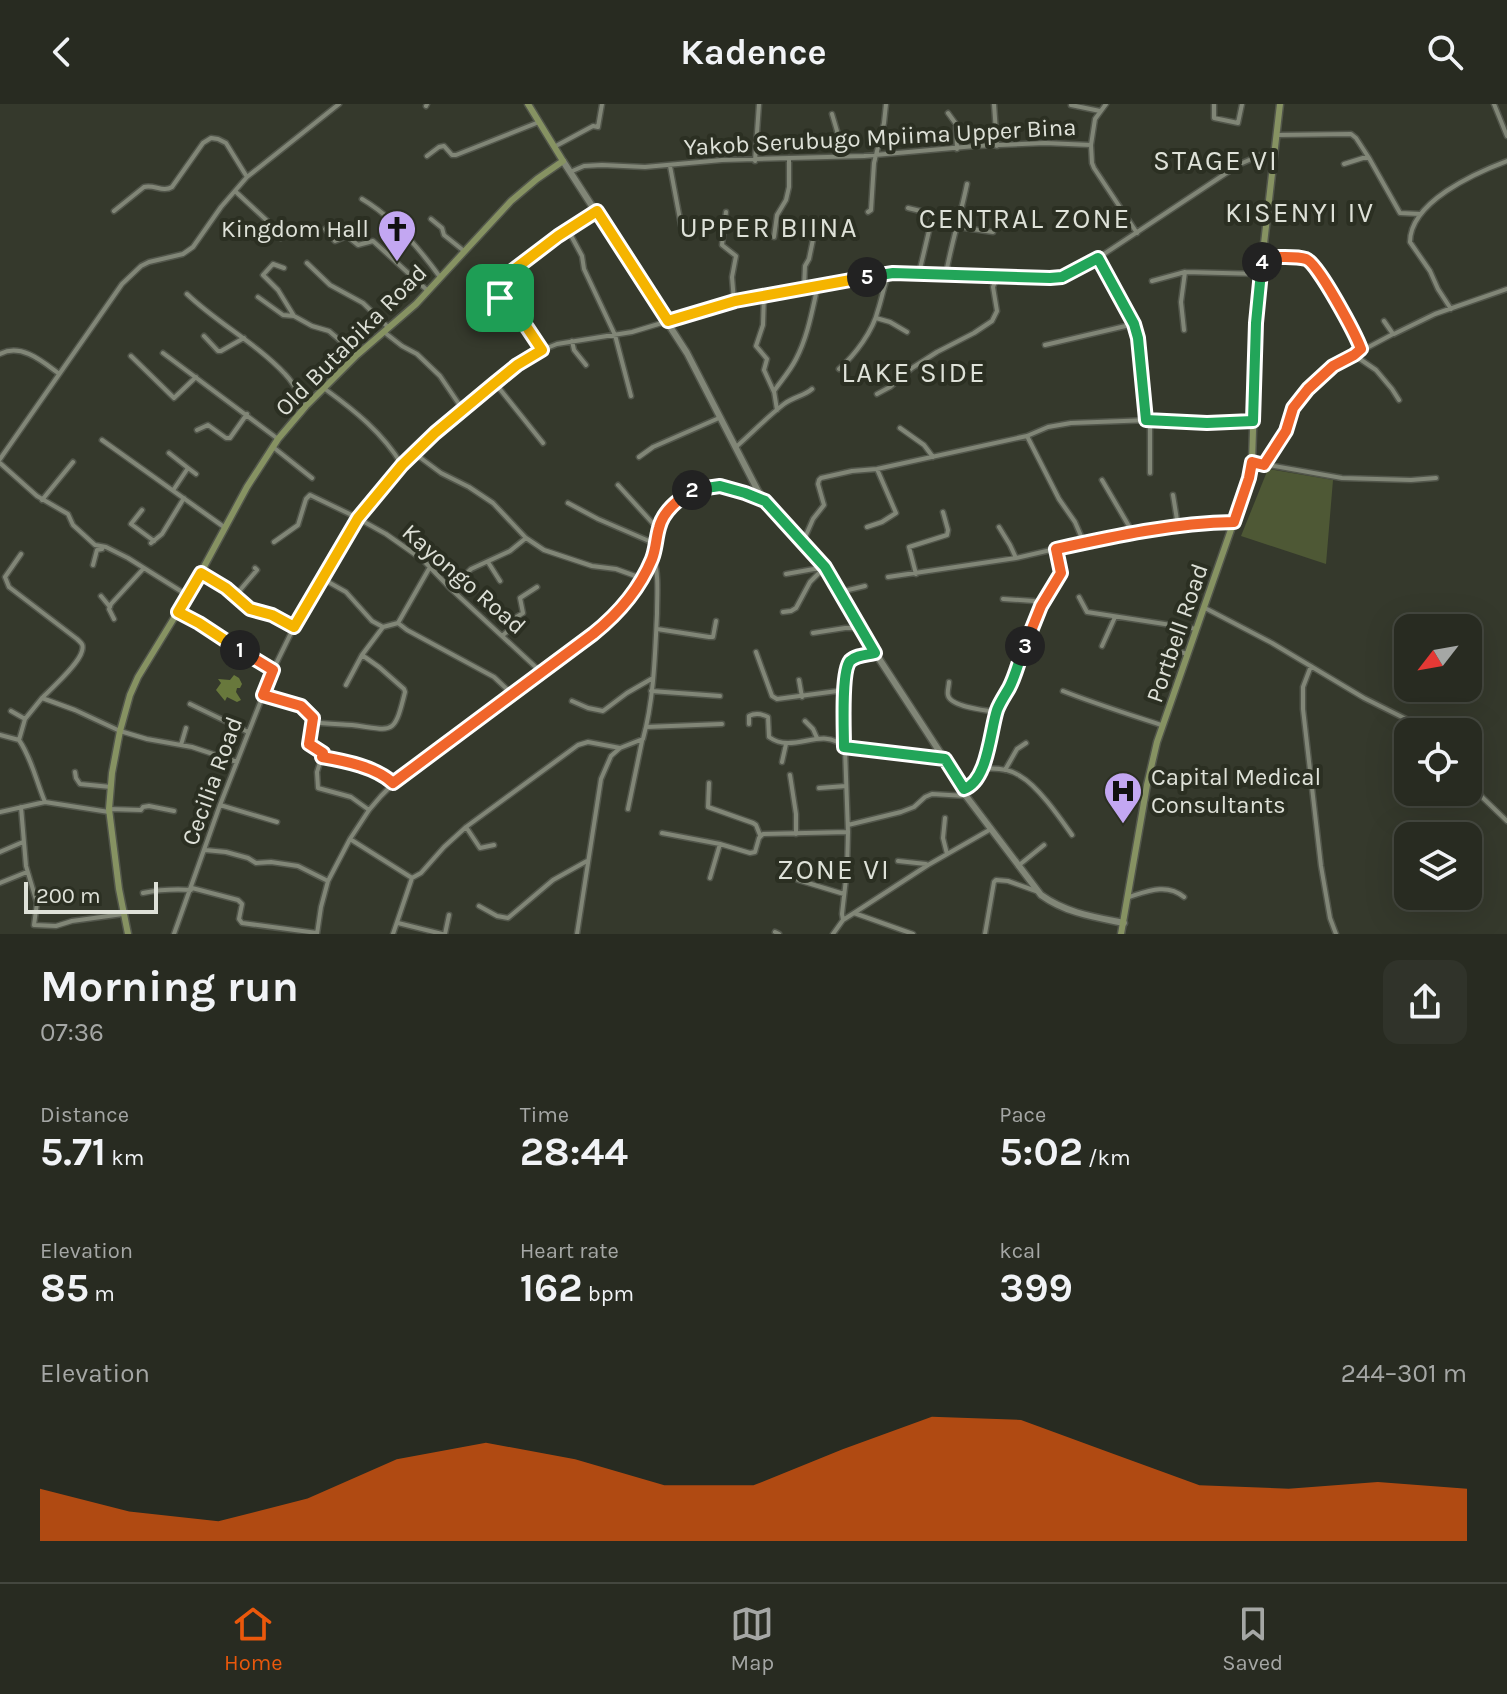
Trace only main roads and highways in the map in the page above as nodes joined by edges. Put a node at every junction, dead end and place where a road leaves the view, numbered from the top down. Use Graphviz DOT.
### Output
graph roads {
  1 [pos="528,104"];
  2 [pos="1280,104"];
  3 [pos="128,934"];
  4 [pos="1121,934"];
  1 -- 3 [label="main road, Old Butabika Road"];
  2 -- 4 [label="main road, Portbell Road"];
}
